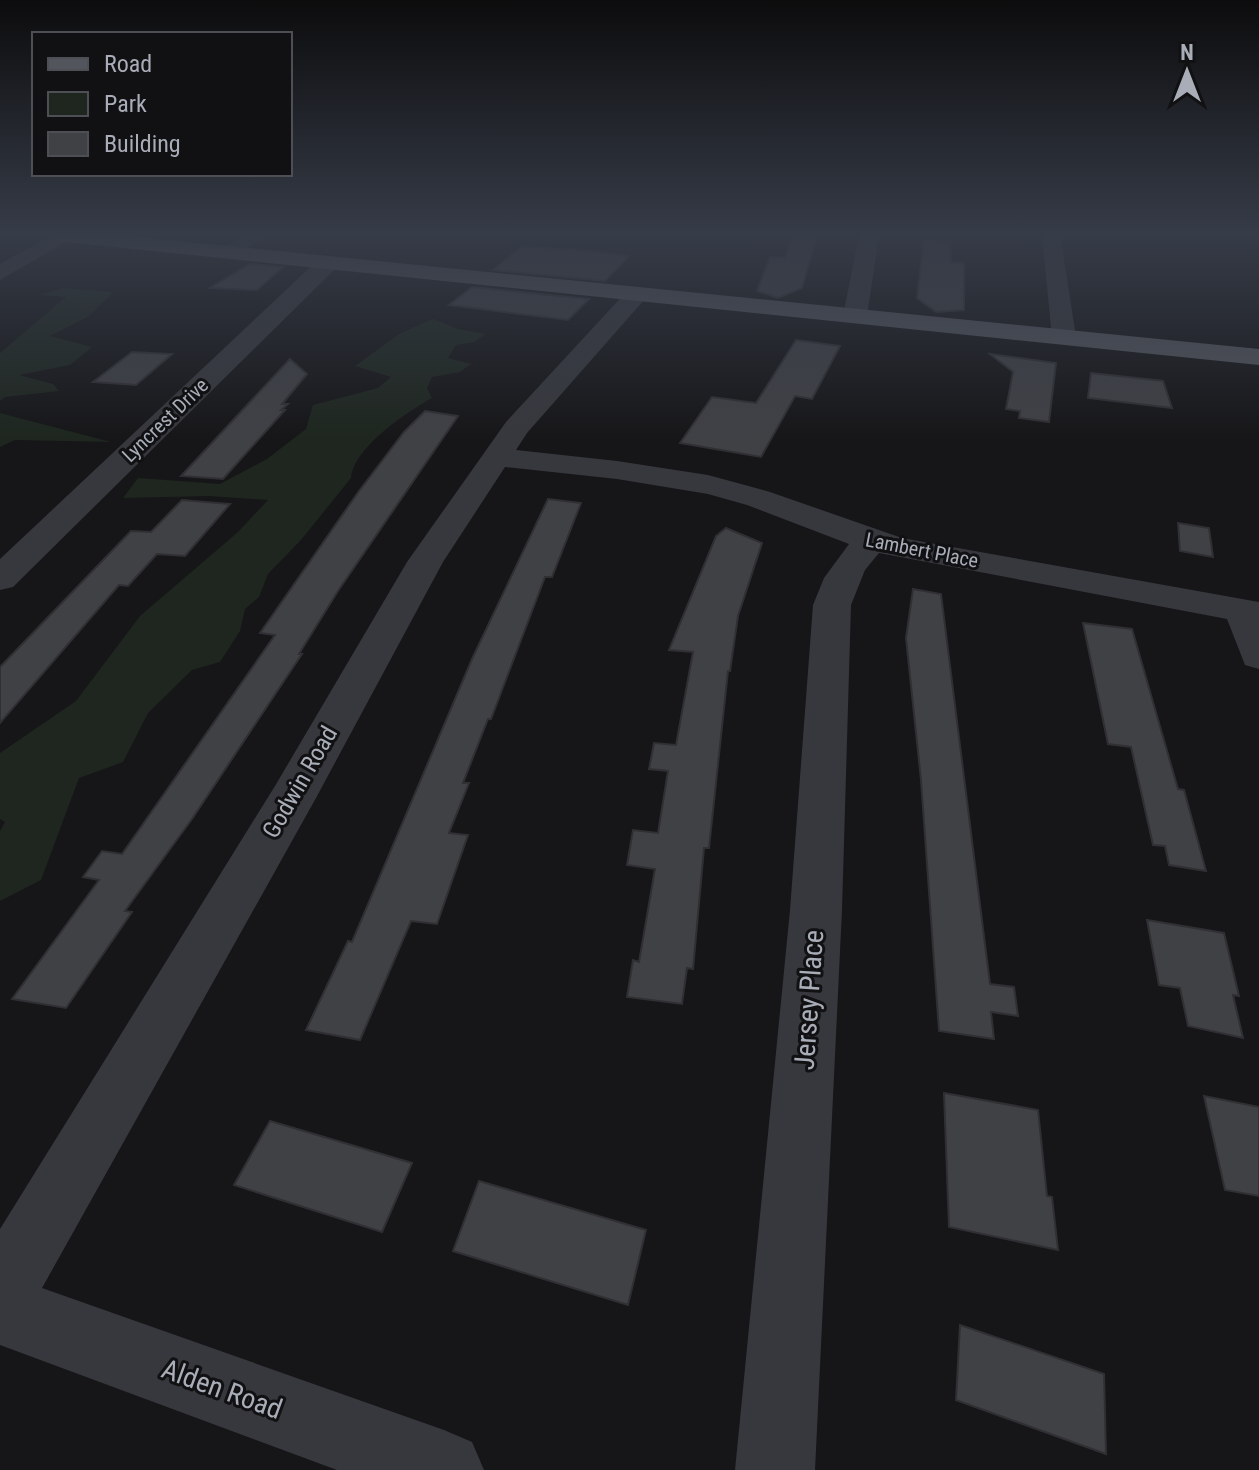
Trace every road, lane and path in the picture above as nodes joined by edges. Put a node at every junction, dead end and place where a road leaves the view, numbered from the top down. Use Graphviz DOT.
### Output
graph roads {
  1 [pos="286,304"];
  2 [pos="628,304"];
  3 [pos="726,304"];
  4 [pos="857,304"];
  5 [pos="1060,304"];
  6 [pos="855,316"];
  7 [pos="1064,337"];
  8 [pos="1259,357"];
  9 [pos="495,457"];
  10 [pos="871,541"];
  11 [pos="0,579"];
  12 [pos="1251,611"];
  13 [pos="1259,656"];
  14 [pos="0,1294"];
  15 [pos="0,1309"];
  16 [pos="444,1470"];
  17 [pos="775,1470"];
  1 -- 11 [label="street, Lyncrest Drive"];
  2 -- 9 [label="street, Godwin Road"];
  3 -- 6 [label="main road"];
  4 -- 6 [label="street"];
  5 -- 7 [label="street"];
  6 -- 7 [label="main road"];
  7 -- 8 [label="main road"];
  9 -- 10 [label="street, Lambert Place"];
  9 -- 14 [label="street, Godwin Road"];
  10 -- 12 [label="street, Lambert Place"];
  10 -- 17 [label="street, Jersey Place"];
  12 -- 13 [label="street"];
  15 -- 16 [label="street, Alden Road"];
}
